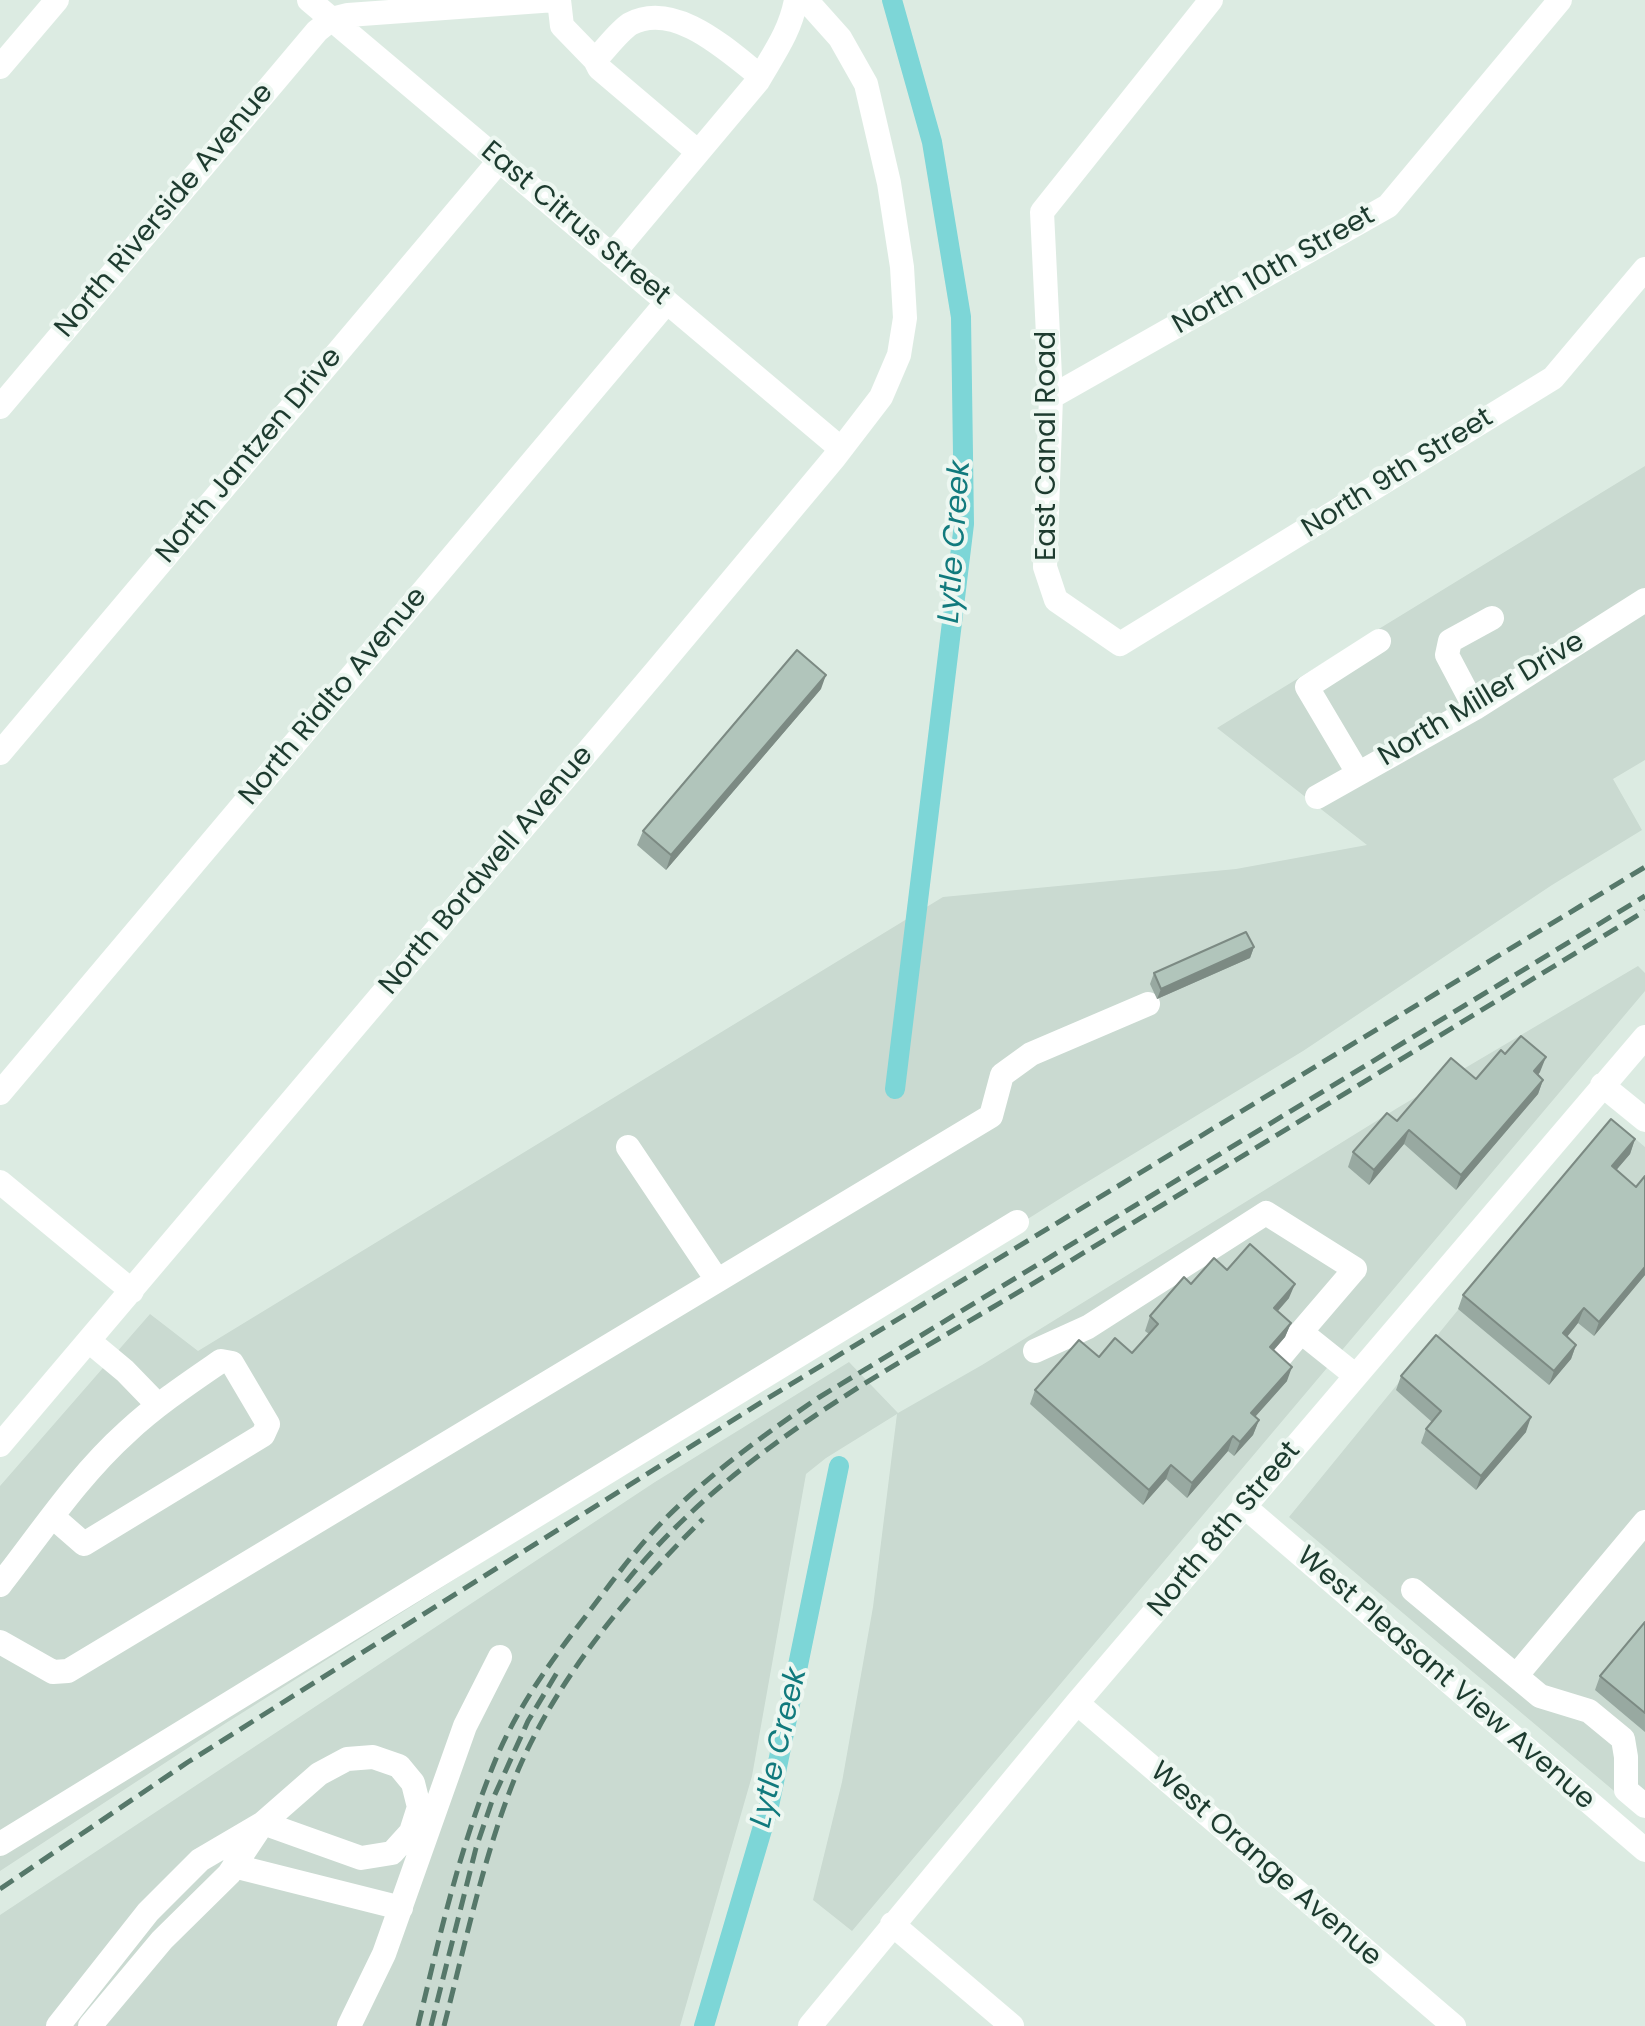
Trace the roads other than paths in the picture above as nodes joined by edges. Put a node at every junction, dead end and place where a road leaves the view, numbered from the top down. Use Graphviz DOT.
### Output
graph roads {
  1 [pos="57,0"];
  2 [pos="309,0"];
  3 [pos="557,0"];
  4 [pos="796,0"];
  5 [pos="806,0"];
  6 [pos="1211,0"];
  7 [pos="1560,0"];
  8 [pos="332,19"];
  9 [pos="595,60"];
  10 [pos="0,67"];
  11 [pos="760,76"];
  12 [pos="698,152"];
  13 [pos="500,160"];
  14 [pos="612,255"];
  15 [pos="1645,269"];
  16 [pos="667,302"];
  17 [pos="1051,397"];
  18 [pos="0,407"];
  19 [pos="838,450"];
  20 [pos="1645,600"];
  21 [pos="1492,618"];
  22 [pos="1379,641"];
  23 [pos="1120,644"];
  24 [pos="1475,708"];
  25 [pos="0,753"];
  26 [pos="1358,773"];
  27 [pos="1317,797"];
  28 [pos="1148,1004"];
  29 [pos="1645,1037"];
  30 [pos="1602,1085"];
  31 [pos="0,1093"];
  32 [pos="1645,1120"];
  33 [pos="628,1147"];
  34 [pos="0,1182"];
  35 [pos="1017,1222"];
  36 [pos="717,1280"];
  37 [pos="132,1291"];
  38 [pos="1301,1332"];
  39 [pos="89,1341"];
  40 [pos="1035,1351"];
  41 [pos="1275,1363"];
  42 [pos="1356,1376"];
  43 [pos="158,1405"];
  44 [pos="0,1445"];
  45 [pos="1245,1507"];
  46 [pos="53,1517"];
  47 [pos="1645,1522"];
  48 [pos="0,1585"];
  49 [pos="1413,1590"];
  50 [pos="0,1642"];
  51 [pos="500,1657"];
  52 [pos="1516,1676"];
  53 [pos="1077,1703"];
  54 [pos="1645,1806"];
  55 [pos="424,1822"];
  56 [pos="263,1823"];
  57 [pos="0,1844"];
  58 [pos="1645,1850"];
  59 [pos="234,1866"];
  60 [pos="401,1908"];
  61 [pos="892,1924"];
  62 [pos="58,2026"];
  63 [pos="90,2026"];
  64 [pos="349,2026"];
  65 [pos="810,2026"];
  66 [pos="1012,2026"];
  67 [pos="1454,2026"];
  1 -- 10 [label="street"];
  2 -- 8 [label="street, East Citrus Street"];
  3 -- 8 [label="street"];
  3 -- 9 [label="street"];
  4 -- 11 [label="street"];
  5 -- 19 [label="street, North Bordwell Avenue"];
  6 -- 17 [label="street, East Canal Road"];
  7 -- 17 [label="street, North 10th Street"];
  8 -- 13 [label="street, East Citrus Street"];
  8 -- 18 [label="street, North Riverside Avenue"];
  9 -- 11 [label="street"];
  9 -- 12 [label="street"];
  11 -- 12 [label="street"];
  12 -- 14 [label="street"];
  13 -- 14 [label="street, East Citrus Street"];
  13 -- 25 [label="street, North Jantzen Drive"];
  14 -- 16 [label="street, East Citrus Street"];
  15 -- 23 [label="street, North 9th Street"];
  16 -- 19 [label="street, East Citrus Street"];
  16 -- 31 [label="street, North Rialto Avenue"];
  17 -- 23 [label="street, East Canal Road"];
  19 -- 37 [label="street, North Bordwell Avenue"];
  20 -- 24 [label="street, North Miller Drive"];
  21 -- 24 [label="street"];
  22 -- 26 [label="street"];
  24 -- 26 [label="street, North Miller Drive"];
  26 -- 27 [label="street, North Miller Drive"];
  28 -- 36 [label="street"];
  29 -- 30 [label="street, North 8th Street"];
  30 -- 32 [label="street"];
  30 -- 42 [label="street, North 8th Street"];
  33 -- 36 [label="street"];
  34 -- 37 [label="street"];
  35 -- 57 [label="street"];
  36 -- 50 [label="street"];
  37 -- 39 [label="street, North Bordwell Avenue"];
  38 -- 40 [label="street"];
  38 -- 41 [label="street"];
  38 -- 42 [label="street"];
  39 -- 43 [label="street"];
  39 -- 44 [label="street, North Bordwell Avenue"];
  42 -- 45 [label="street, North 8th Street"];
  43 -- 46 [label="street"];
  43 -- 46 [label="street"];
  45 -- 53 [label="street, North 8th Street"];
  45 -- 58 [label="street, West Pleasant View Avenue"];
  46 -- 48 [label="street"];
  47 -- 52 [label="street"];
  49 -- 52 [label="street"];
  51 -- 55 [label="street"];
  52 -- 54 [label="street"];
  53 -- 61 [label="street, North 8th Street"];
  53 -- 67 [label="street, West Orange Avenue"];
  55 -- 56 [label="street"];
  55 -- 56 [label="street"];
  55 -- 60 [label="street"];
  56 -- 59 [label="street"];
  56 -- 62 [label="street"];
  59 -- 60 [label="street"];
  59 -- 63 [label="street"];
  60 -- 64 [label="street"];
  61 -- 65 [label="street, North 8th Street"];
  61 -- 66 [label="street"];
}
